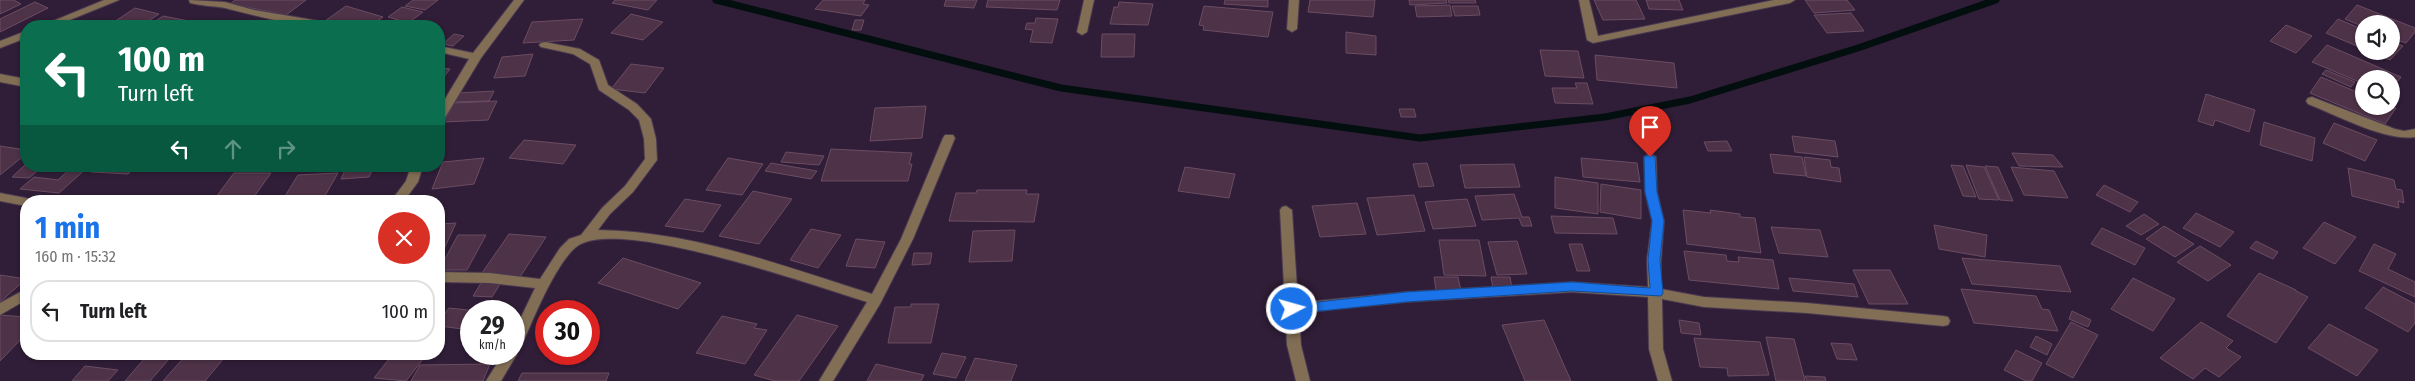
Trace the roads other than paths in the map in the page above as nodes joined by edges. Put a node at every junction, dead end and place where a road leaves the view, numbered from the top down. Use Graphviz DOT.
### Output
graph roads {
  1 [pos="114,0"];
  2 [pos="194,0"];
  3 [pos="519,0"];
  4 [pos="1089,0"];
  5 [pos="1294,0"];
  6 [pos="1584,0"];
  7 [pos="1790,0"];
  8 [pos="62,20"];
  9 [pos="295,20"];
  10 [pos="1292,29"];
  11 [pos="1082,32"];
  12 [pos="20,37"];
  13 [pos="0,45"];
  14 [pos="545,45"];
  15 [pos="445,50"];
  16 [pos="476,57"];
  17 [pos="0,78"];
  18 [pos="20,82"];
  19 [pos="2312,101"];
  20 [pos="445,108"];
  21 [pos="2415,133"];
  22 [pos="949,138"];
  23 [pos="1650,157"];
  24 [pos="416,172"];
  25 [pos="402,195"];
  26 [pos="0,197"];
  27 [pos="20,201"];
  28 [pos="1286,210"];
  29 [pos="587,235"];
  30 [pos="445,277"];
  31 [pos="544,284"];
  32 [pos="1656,293"];
  33 [pos="20,298"];
  34 [pos="875,300"];
  35 [pos="1292,309"];
  36 [pos="0,310"];
  37 [pos="1943,321"];
  38 [pos="525,324"];
  39 [pos="503,365"];
  40 [pos="493,381"];
  41 [pos="826,381"];
  42 [pos="1303,381"];
  43 [pos="1665,381"];
  1 -- 8 [label="street"];
  2 -- 9 [label="street"];
  3 -- 16 [label="street"];
  4 -- 11 [label="street"];
  5 -- 10 [label="street"];
  6 -- 7 [label="street"];
  12 -- 13 [label="street"];
  14 -- 29 [label="street"];
  15 -- 16 [label="street"];
  16 -- 20 [label="street"];
  17 -- 18 [label="street"];
  19 -- 21 [label="street"];
  22 -- 34 [label="street"];
  23 -- 32 [label="street"];
  24 -- 25 [label="street"];
  26 -- 27 [label="street"];
  28 -- 35 [label="street"];
  29 -- 31 [label="street"];
  29 -- 34 [label="street"];
  30 -- 31 [label="street"];
  31 -- 38 [label="street"];
  32 -- 35 [label="street"];
  32 -- 37 [label="street"];
  32 -- 43 [label="street"];
  33 -- 36 [label="street"];
  34 -- 41 [label="street"];
  35 -- 42 [label="street"];
  39 -- 40 [label="street"];
}
